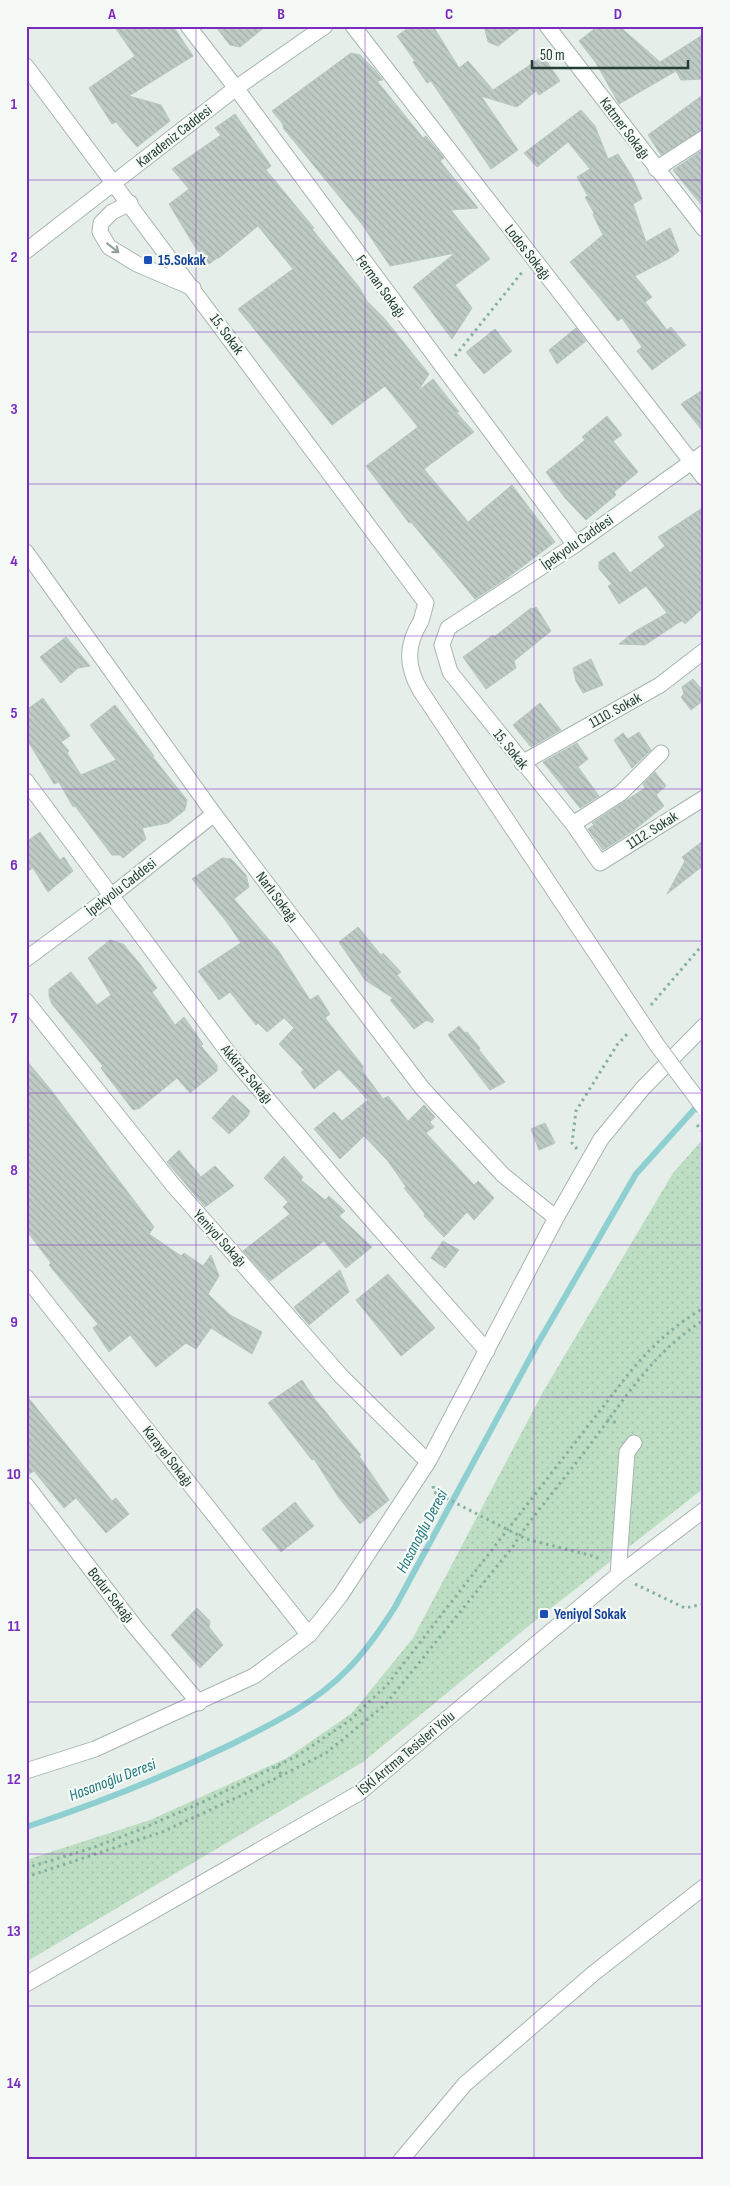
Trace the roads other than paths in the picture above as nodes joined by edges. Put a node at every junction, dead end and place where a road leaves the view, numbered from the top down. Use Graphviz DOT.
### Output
graph roads {
  1 [pos="188,26"];
  2 [pos="325,26"];
  3 [pos="353,26"];
  4 [pos="547,26"];
  5 [pos="26,66"];
  6 [pos="236,88"];
  7 [pos="704,138"];
  8 [pos="656,169"];
  9 [pos="115,182"];
  10 [pos="130,203"];
  11 [pos="704,229"];
  12 [pos="26,251"];
  13 [pos="194,288"];
  14 [pos="704,453"];
  15 [pos="691,462"];
  16 [pos="704,478"];
  17 [pos="575,545"];
  18 [pos="26,552"];
  19 [pos="448,628"];
  20 [pos="704,652"];
  21 [pos="661,753"];
  22 [pos="522,762"];
  23 [pos="26,781"];
  24 [pos="704,798"];
  25 [pos="214,814"];
  26 [pos="573,824"];
  27 [pos="600,863"];
  28 [pos="111,896"];
  29 [pos="26,959"];
  30 [pos="26,1001"];
  31 [pos="704,1026"];
  32 [pos="704,1108"];
  33 [pos="556,1218"];
  34 [pos="26,1277"];
  35 [pos="487,1351"];
  36 [pos="634,1443"];
  37 [pos="428,1462"];
  38 [pos="26,1484"];
  39 [pos="704,1510"];
  40 [pos="618,1575"];
  41 [pos="309,1635"];
  42 [pos="199,1703"];
  43 [pos="26,1772"];
  44 [pos="704,1887"];
  45 [pos="26,1984"];
  46 [pos="401,2160"];
  1 -- 6 [label="street, Ferman Sokağı"];
  2 -- 6 [label="street, Karadeniz Caddesi"];
  3 -- 15 [label="street, Lodos Sokağı"];
  4 -- 8 [label="street, Katmer Sokağı"];
  5 -- 9 [label="street, 15. Sokak"];
  6 -- 9 [label="street, Karadeniz Caddesi"];
  6 -- 17 [label="street, Ferman Sokağı"];
  7 -- 8 [label="street"];
  8 -- 11 [label="street, Katmer Sokağı"];
  9 -- 10 [label="street, 15. Sokak"];
  9 -- 12 [label="street, Karadeniz Caddesi"];
  10 -- 13 [label="street, 15. Sokak"];
  10 -- 13 [label="street, one-way"];
  13 -- 32 [label="street, 15. Sokak, bridge"];
  14 -- 15 [label="street, İpekyolu Caddesi"];
  15 -- 16 [label="street, Lodos Sokağı"];
  15 -- 17 [label="street, İpekyolu Caddesi"];
  17 -- 19 [label="street, İpekyolu Caddesi"];
  18 -- 25 [label="street, Narlı Sokağı"];
  19 -- 22 [label="street, 15. Sokak"];
  20 -- 22 [label="street, 1110. Sokak"];
  21 -- 26 [label="street"];
  22 -- 26 [label="street, 15. Sokak"];
  23 -- 28 [label="street, Akkiraz Sokağı"];
  24 -- 27 [label="street, 1112. Sokak"];
  25 -- 28 [label="street, İpekyolu Caddesi"];
  25 -- 33 [label="street, Narlı Sokağı"];
  26 -- 27 [label="street, 15. Sokak"];
  28 -- 29 [label="street, İpekyolu Caddesi"];
  28 -- 35 [label="street, Akkiraz Sokağı"];
  30 -- 37 [label="street, Yeniyol Sokağı"];
  31 -- 33 [label="street"];
  33 -- 35 [label="street"];
  34 -- 41 [label="street, Karayel Sokağı"];
  35 -- 37 [label="street"];
  36 -- 40 [label="street"];
  37 -- 41 [label="street"];
  38 -- 42 [label="street, Bodur Sokağı"];
  39 -- 40 [label="street, İSKİ Arıtma Tesisleri Yolu"];
  40 -- 45 [label="street, İSKİ Arıtma Tesisleri Yolu"];
  41 -- 42 [label="street"];
  42 -- 43 [label="street"];
  44 -- 46 [label="street"];
}
